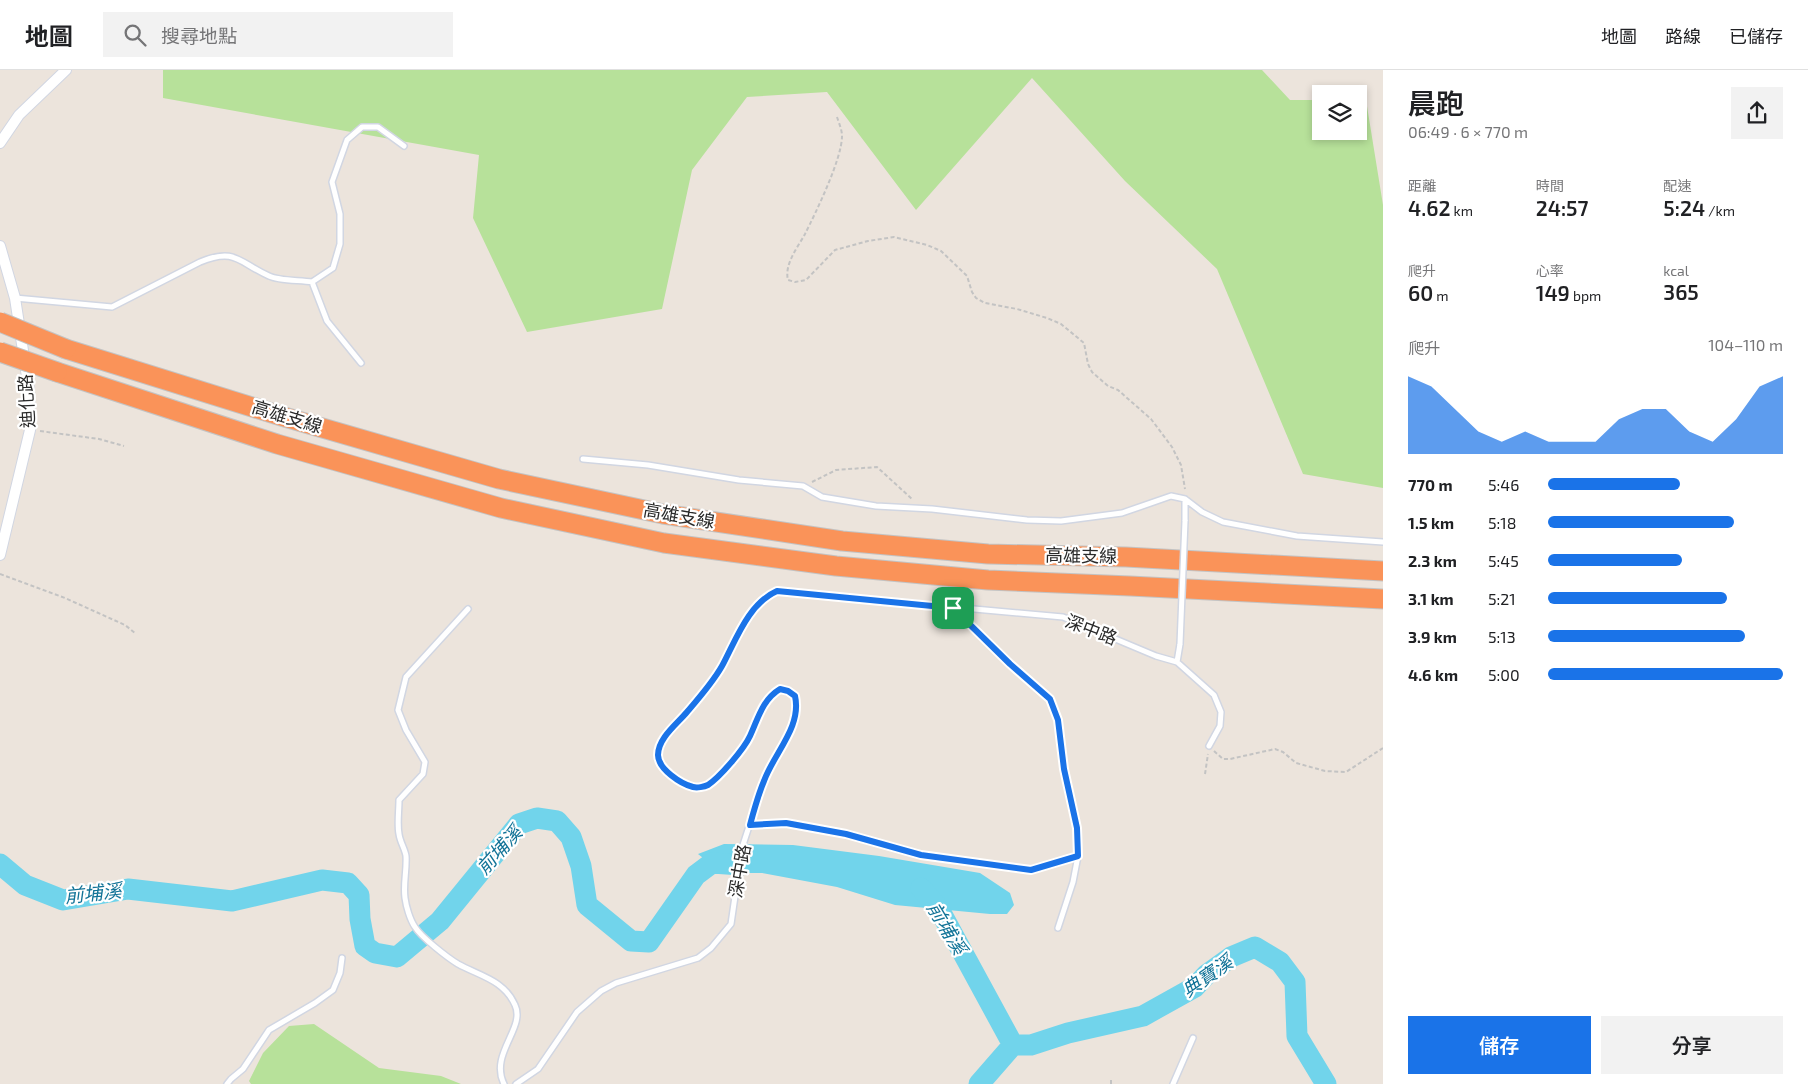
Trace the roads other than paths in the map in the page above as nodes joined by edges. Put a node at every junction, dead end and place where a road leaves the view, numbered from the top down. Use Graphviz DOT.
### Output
graph roads {
  1 [pos="66,70"];
  2 [pos="0,143"];
  3 [pos="404,146"];
  4 [pos="0,246"];
  5 [pos="312,282"];
  6 [pos="15,298"];
  7 [pos="0,322"];
  8 [pos="0,352"];
  9 [pos="361,362"];
  10 [pos="583,459"];
  11 [pos="1186,499"];
  12 [pos="1383,542"];
  13 [pos="0,555"];
  14 [pos="1383,571"];
  15 [pos="1383,599"];
  16 [pos="953,608"];
  17 [pos="468,609"];
  18 [pos="1177,662"];
  19 [pos="1209,746"];
  20 [pos="750,825"];
  21 [pos="1078,856"];
  22 [pos="1058,928"];
  23 [pos="342,958"];
  24 [pos="1193,1038"];
  25 [pos="227,1084"];
  26 [pos="504,1084"];
  27 [pos="516,1084"];
  28 [pos="1174,1084"];
  1 -- 2 [label="street"];
  3 -- 5 [label="lane"];
  4 -- 6 [label="street, 迪化路"];
  5 -- 6 [label="lane"];
  5 -- 9 [label="lane"];
  6 -- 13 [label="street, 迪化路"];
  7 -- 14 [label="highway, 高雄支線, bridge"];
  8 -- 15 [label="highway, 高雄支線, bridge"];
  10 -- 11 [label="lane"];
  11 -- 12 [label="lane"];
  11 -- 18 [label="lane, bridge"];
  16 -- 18 [label="lane, 深中路"];
  16 -- 20 [label="lane, 深中路"];
  16 -- 21 [label="lane"];
  17 -- 26 [label="lane"];
  18 -- 19 [label="lane, 深中路"];
  20 -- 21 [label="lane"];
  20 -- 27 [label="lane, 深中路"];
  21 -- 22 [label="lane"];
  23 -- 25 [label="lane"];
  24 -- 28 [label="lane"];
}
